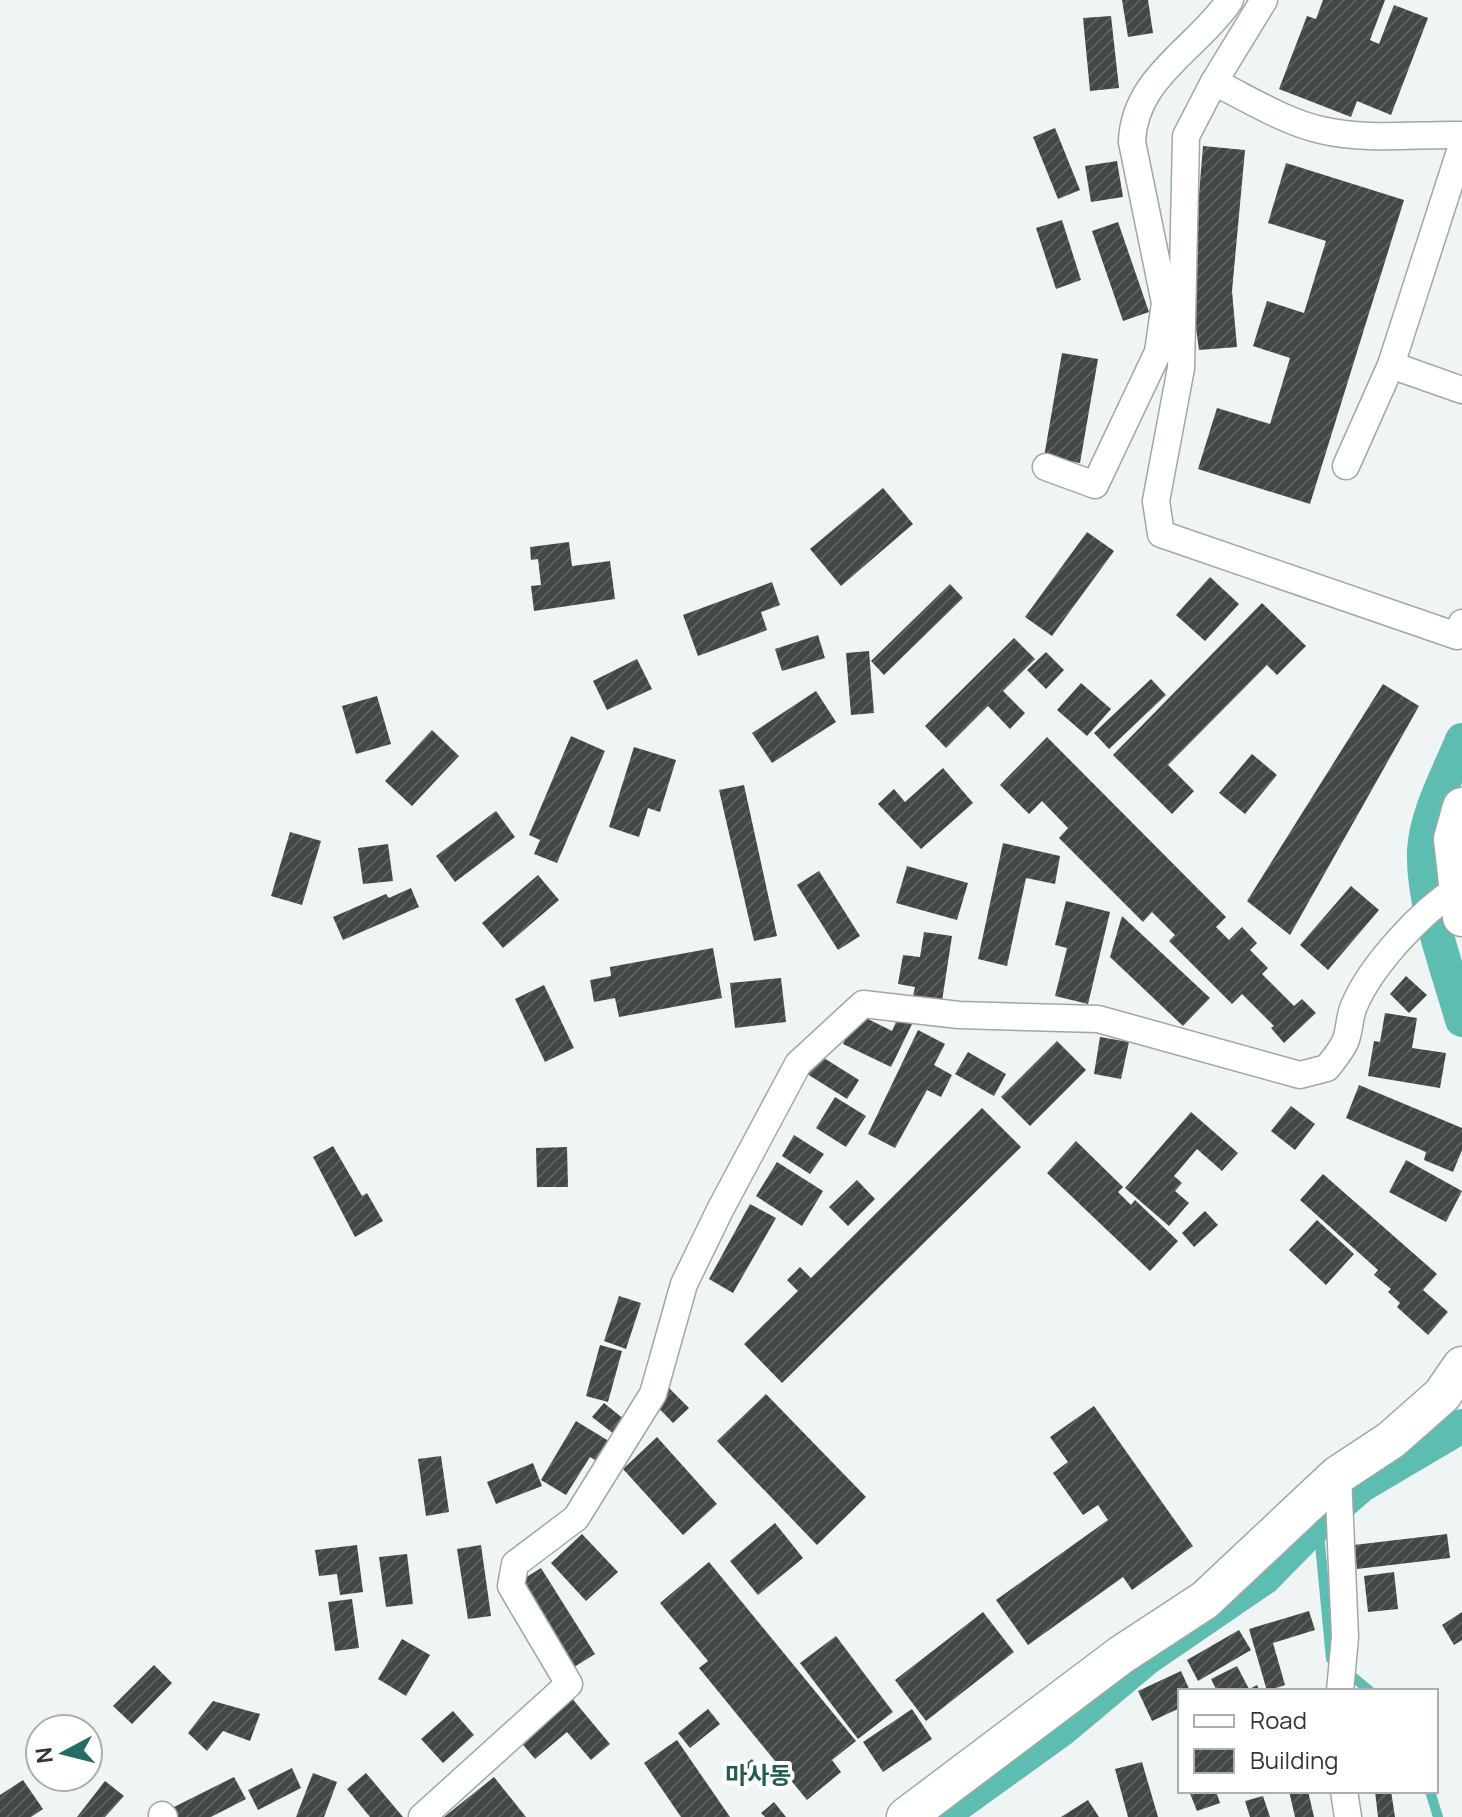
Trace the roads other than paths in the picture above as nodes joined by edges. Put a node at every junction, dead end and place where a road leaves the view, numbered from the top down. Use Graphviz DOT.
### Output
graph roads {
  1 [pos="1230,0"];
  2 [pos="1264,0"];
  3 [pos="1214,82"];
  4 [pos="1462,135"];
  5 [pos="1462,145"];
  6 [pos="1391,365"];
  7 [pos="1462,390"];
  8 [pos="1346,466"];
  9 [pos="1046,467"];
  10 [pos="1462,623"];
  11 [pos="1462,807"];
  12 [pos="1453,902"];
  13 [pos="1462,1366"];
  14 [pos="1340,1493"];
  15 [pos="1341,1684"];
  16 [pos="1344,1793"];
  17 [pos="422,1817"];
  18 [pos="906,1817"];
  19 [pos="1348,1817"];
  1 -- 9 [label="street"];
  2 -- 3 [label="street"];
  3 -- 4 [label="street"];
  3 -- 10 [label="street"];
  5 -- 6 [label="street"];
  6 -- 7 [label="street"];
  6 -- 8 [label="street"];
  11 -- 12 [label="street"];
  12 -- 17 [label="street"];
  13 -- 14 [label="street"];
  14 -- 15 [label="street"];
  14 -- 18 [label="street"];
  16 -- 19 [label="street"];
}
